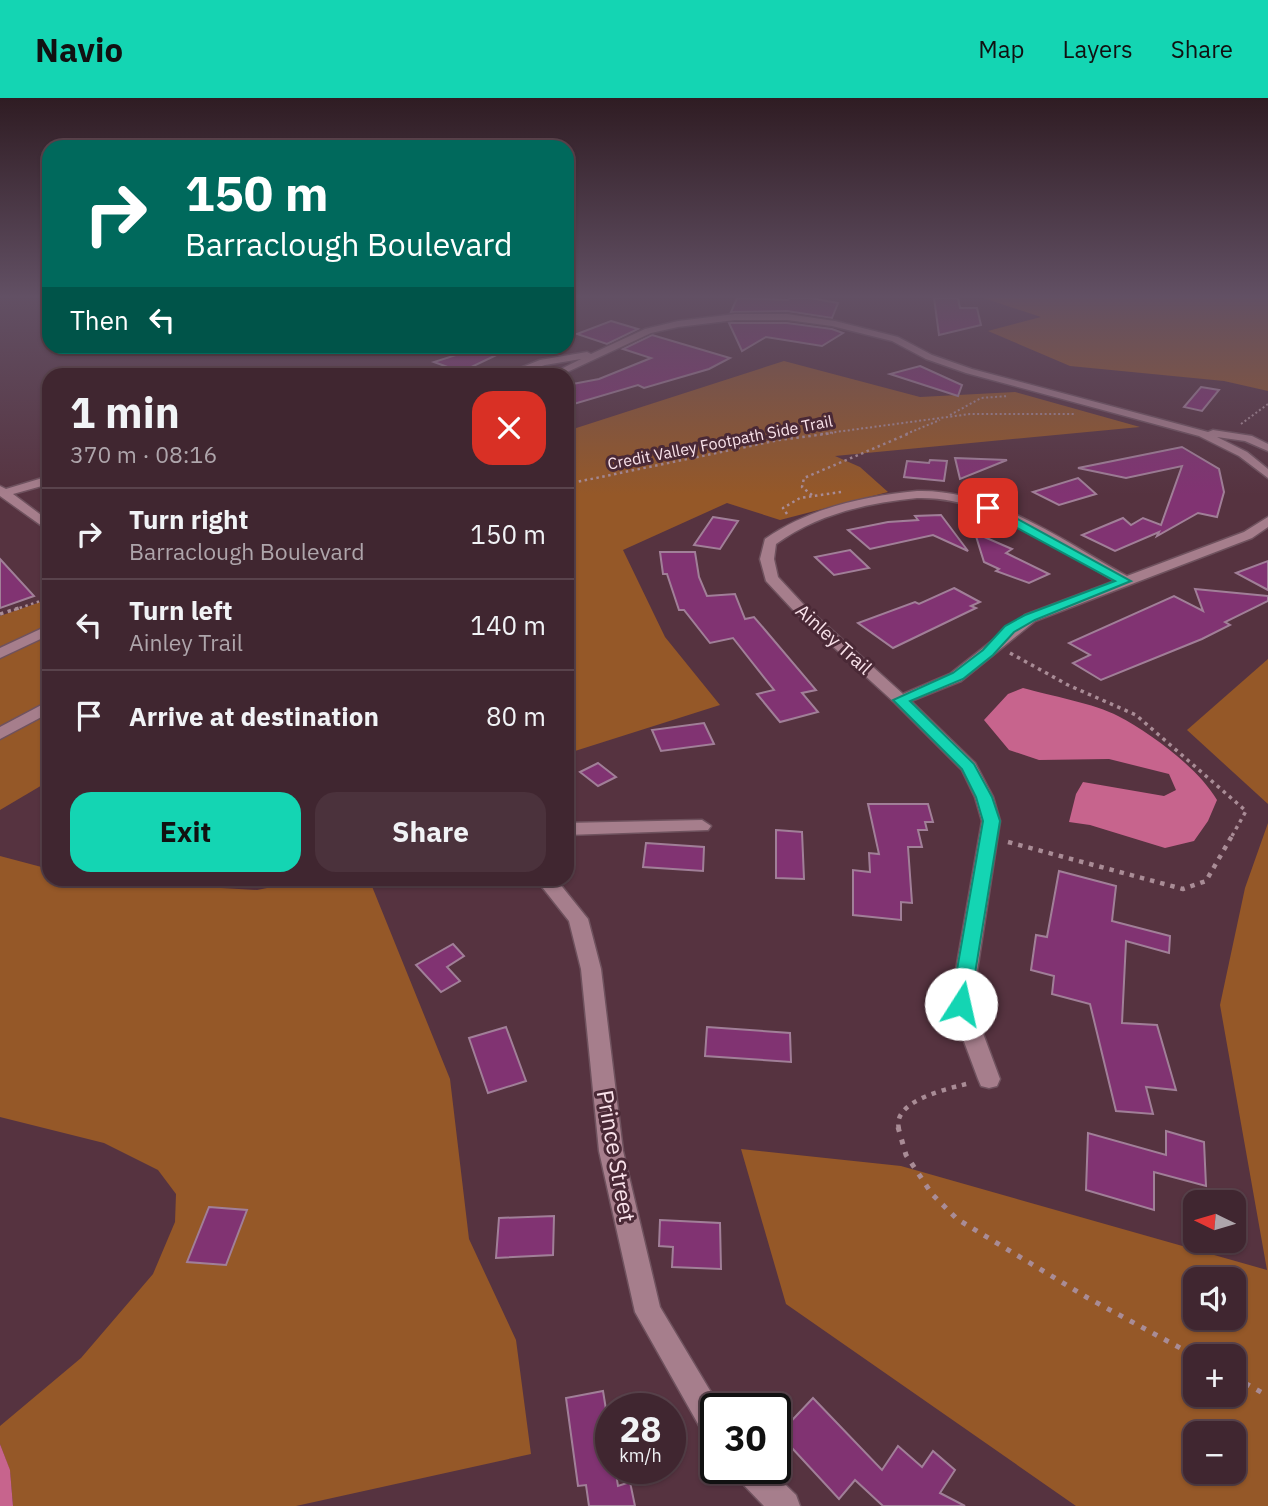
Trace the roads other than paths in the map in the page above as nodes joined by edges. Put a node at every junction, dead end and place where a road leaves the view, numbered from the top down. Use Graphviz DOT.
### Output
graph roads {
  1 [pos="951,364"];
  2 [pos="1203,434"];
  3 [pos="1268,448"];
  4 [pos="1268,475"];
  5 [pos="42,482"];
  6 [pos="2,492"];
  7 [pos="1268,521"];
  8 [pos="42,522"];
  9 [pos="1125,581"];
  10 [pos="42,633"];
  11 [pos="0,654"];
  12 [pos="901,700"];
  13 [pos="42,710"];
  14 [pos="0,734"];
  15 [pos="702,826"];
  16 [pos="574,829"];
  17 [pos="551,886"];
  18 [pos="989,1079"];
  19 [pos="700,1401"];
  20 [pos="763,1484"];
  21 [pos="785,1506"];
  1 -- 2 [label="street"];
  2 -- 3 [label="street"];
  2 -- 4 [label="street"];
  5 -- 6 [label="street"];
  6 -- 8 [label="street"];
  7 -- 9 [label="street"];
  9 -- 12 [label="street"];
  9 -- 12 [label="street, Ainley Trail"];
  10 -- 11 [label="street"];
  12 -- 18 [label="street, Ainley Trail"];
  13 -- 14 [label="street"];
  15 -- 16 [label="street"];
  17 -- 19 [label="street, Prince Street"];
  20 -- 21 [label="street"];
}
